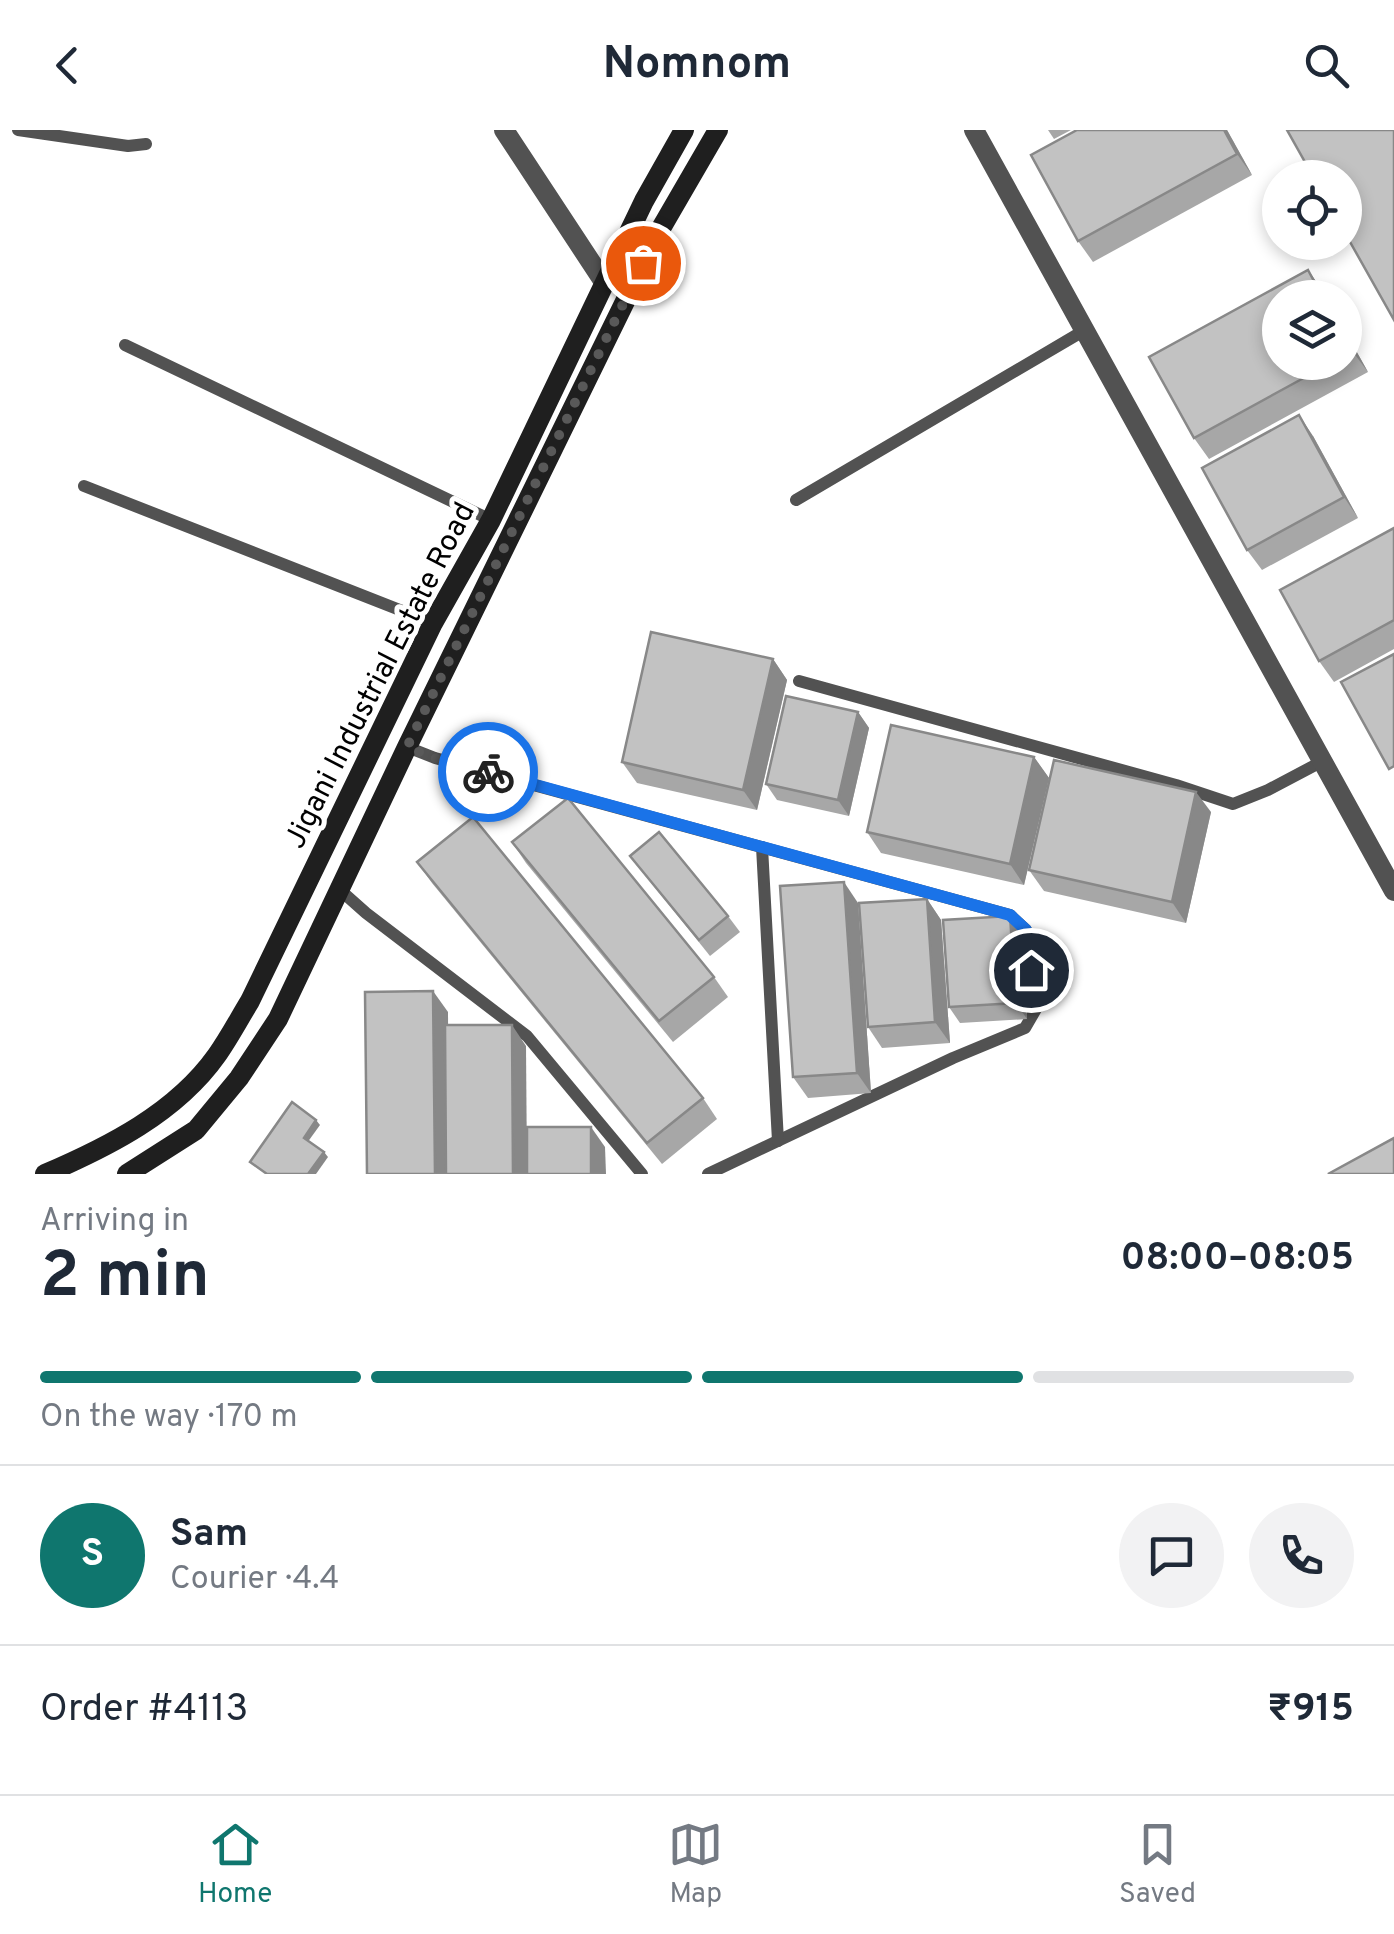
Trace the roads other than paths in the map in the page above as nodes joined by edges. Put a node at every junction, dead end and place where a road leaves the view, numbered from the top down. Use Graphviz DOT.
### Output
graph roads {
  1 [pos="18,130"];
  2 [pos="504,130"];
  3 [pos="684,130"];
  4 [pos="718,130"];
  5 [pos="974,130"];
  6 [pos="146,144"];
  7 [pos="604,282"];
  8 [pos="1086,330"];
  9 [pos="125,344"];
  10 [pos="84,486"];
  11 [pos="796,500"];
  12 [pos="491,520"];
  13 [pos="433,623"];
  14 [pos="799,681"];
  15 [pos="407,747"];
  16 [pos="1322,761"];
  17 [pos="762,848"];
  18 [pos="339,889"];
  19 [pos="1394,892"];
  20 [pos="250,1001"];
  21 [pos="278,1019"];
  22 [pos="778,1141"];
  23 [pos="45,1174"];
  24 [pos="127,1174"];
  25 [pos="642,1174"];
  26 [pos="708,1174"];
  1 -- 6 [label="lane"];
  2 -- 7 [label="street"];
  3 -- 7 [label="main road, Jigani Industrial Estate Road"];
  4 -- 15 [label="main road, Jigani Industrial Estate Road"];
  5 -- 8 [label="street"];
  7 -- 12 [label="main road, Jigani Industrial Estate Road"];
  8 -- 11 [label="lane"];
  8 -- 16 [label="street"];
  9 -- 12 [label="lane"];
  10 -- 13 [label="lane"];
  12 -- 13 [label="main road, Jigani Industrial Estate Road"];
  13 -- 20 [label="main road, Jigani Industrial Estate Road"];
  14 -- 16 [label="lane"];
  15 -- 17 [label="lane"];
  15 -- 18 [label="main road, Jigani Industrial Estate Road"];
  16 -- 19 [label="street"];
  17 -- 22 [label="lane"];
  17 -- 22 [label="lane"];
  18 -- 21 [label="main road, Jigani Industrial Estate Road"];
  18 -- 25 [label="lane"];
  20 -- 21 [label="main road"];
  20 -- 23 [label="main road, Jigani Industrial Estate Road"];
  21 -- 24 [label="main road, Jigani Industrial Estate Road"];
  22 -- 26 [label="lane"];
}
